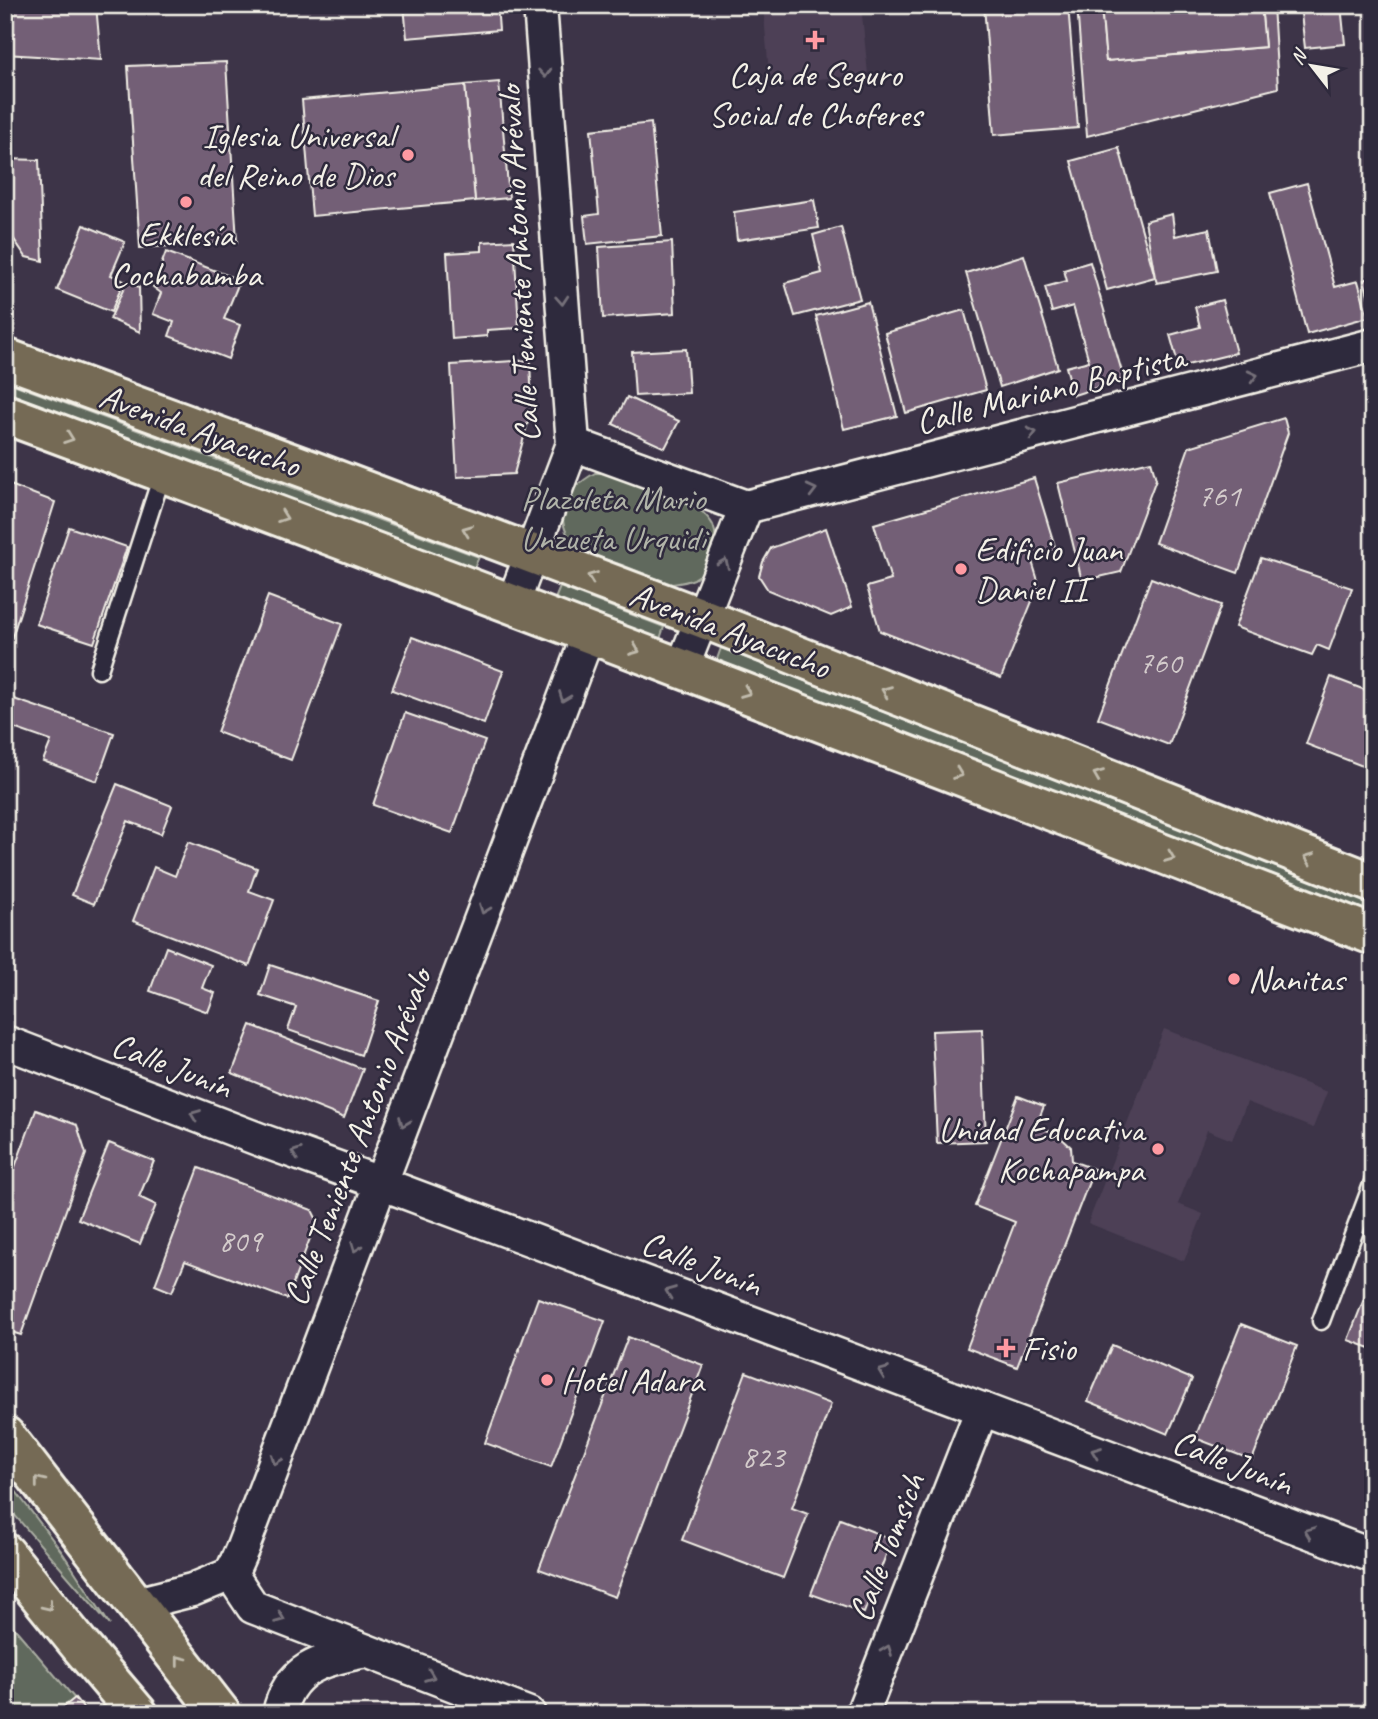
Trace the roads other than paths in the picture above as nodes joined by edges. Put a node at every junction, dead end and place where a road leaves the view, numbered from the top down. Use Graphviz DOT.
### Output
graph roads {
  1 [pos="540,5"];
  2 [pos="5,330"];
  3 [pos="1373,345"];
  4 [pos="16,362"];
  5 [pos="5,414"];
  6 [pos="573,444"];
  7 [pos="163,472"];
  8 [pos="746,507"];
  9 [pos="532,553"];
  10 [pos="513,603"];
  11 [pos="702,618"];
  12 [pos="589,633"];
  13 [pos="682,668"];
  14 [pos="99,670"];
  15 [pos="1146,794"];
  16 [pos="1127,840"];
  17 [pos="1373,883"];
  18 [pos="1373,935"];
  19 [pos="5,1042"];
  20 [pos="1373,1182"];
  21 [pos="380,1183"];
  22 [pos="1321,1321"];
  23 [pos="982,1409"];
  24 [pos="5,1436"];
  25 [pos="5,1553"];
  26 [pos="1373,1556"];
  27 [pos="231,1574"];
  28 [pos="136,1604"];
  29 [pos="366,1651"];
  30 [pos="138,1714"];
  31 [pos="221,1714"];
  32 [pos="279,1714"];
  33 [pos="529,1714"];
  34 [pos="862,1714"];
  1 -- 6 [label="street, Calle Teniente Antonio Arévalo, one-way"];
  2 -- 4 [label="main road"];
  8 -- 3 [label="street, Calle Mariano Baptista, one-way"];
  9 -- 4 [label="main road, Avenida Ayacucho, one-way"];
  5 -- 7 [label="main road, Avenida Ayacucho, one-way"];
  6 -- 8 [label="street"];
  6 -- 9 [label="street, Calle Teniente Antonio Arévalo"];
  7 -- 10 [label="main road, Avenida Ayacucho, one-way"];
  7 -- 14 [label="lane"];
  11 -- 8 [label="street, one-way"];
  9 -- 10 [label="street, Calle Teniente Antonio Arévalo"];
  11 -- 9 [label="main road, Avenida Ayacucho, one-way"];
  10 -- 12 [label="main road, Avenida Ayacucho"];
  11 -- 13 [label="street"];
  15 -- 11 [label="main road, Avenida Ayacucho, one-way"];
  12 -- 13 [label="main road, Avenida Ayacucho, one-way"];
  12 -- 21 [label="street, Calle Teniente Antonio Arévalo, one-way"];
  13 -- 16 [label="main road, Avenida Ayacucho, one-way"];
  15 -- 16 [label="main road"];
  17 -- 15 [label="main road, Avenida Ayacucho, one-way"];
  16 -- 18 [label="main road, Avenida Ayacucho, one-way"];
  21 -- 19 [label="street, Calle Junín, one-way"];
  20 -- 22 [label="lane"];
  23 -- 21 [label="street, Calle Junín, one-way"];
  21 -- 27 [label="street, Calle Teniente Antonio Arévalo, one-way"];
  26 -- 23 [label="street, Calle Junín, one-way"];
  34 -- 23 [label="street, Calle Tomsich, one-way"];
  28 -- 24 [label="main road, one-way"];
  25 -- 30 [label="main road, one-way"];
  27 -- 28 [label="street"];
  27 -- 29 [label="street, one-way"];
  31 -- 28 [label="main road, one-way"];
  29 -- 32 [label="street"];
  29 -- 33 [label="street, one-way"];
}
